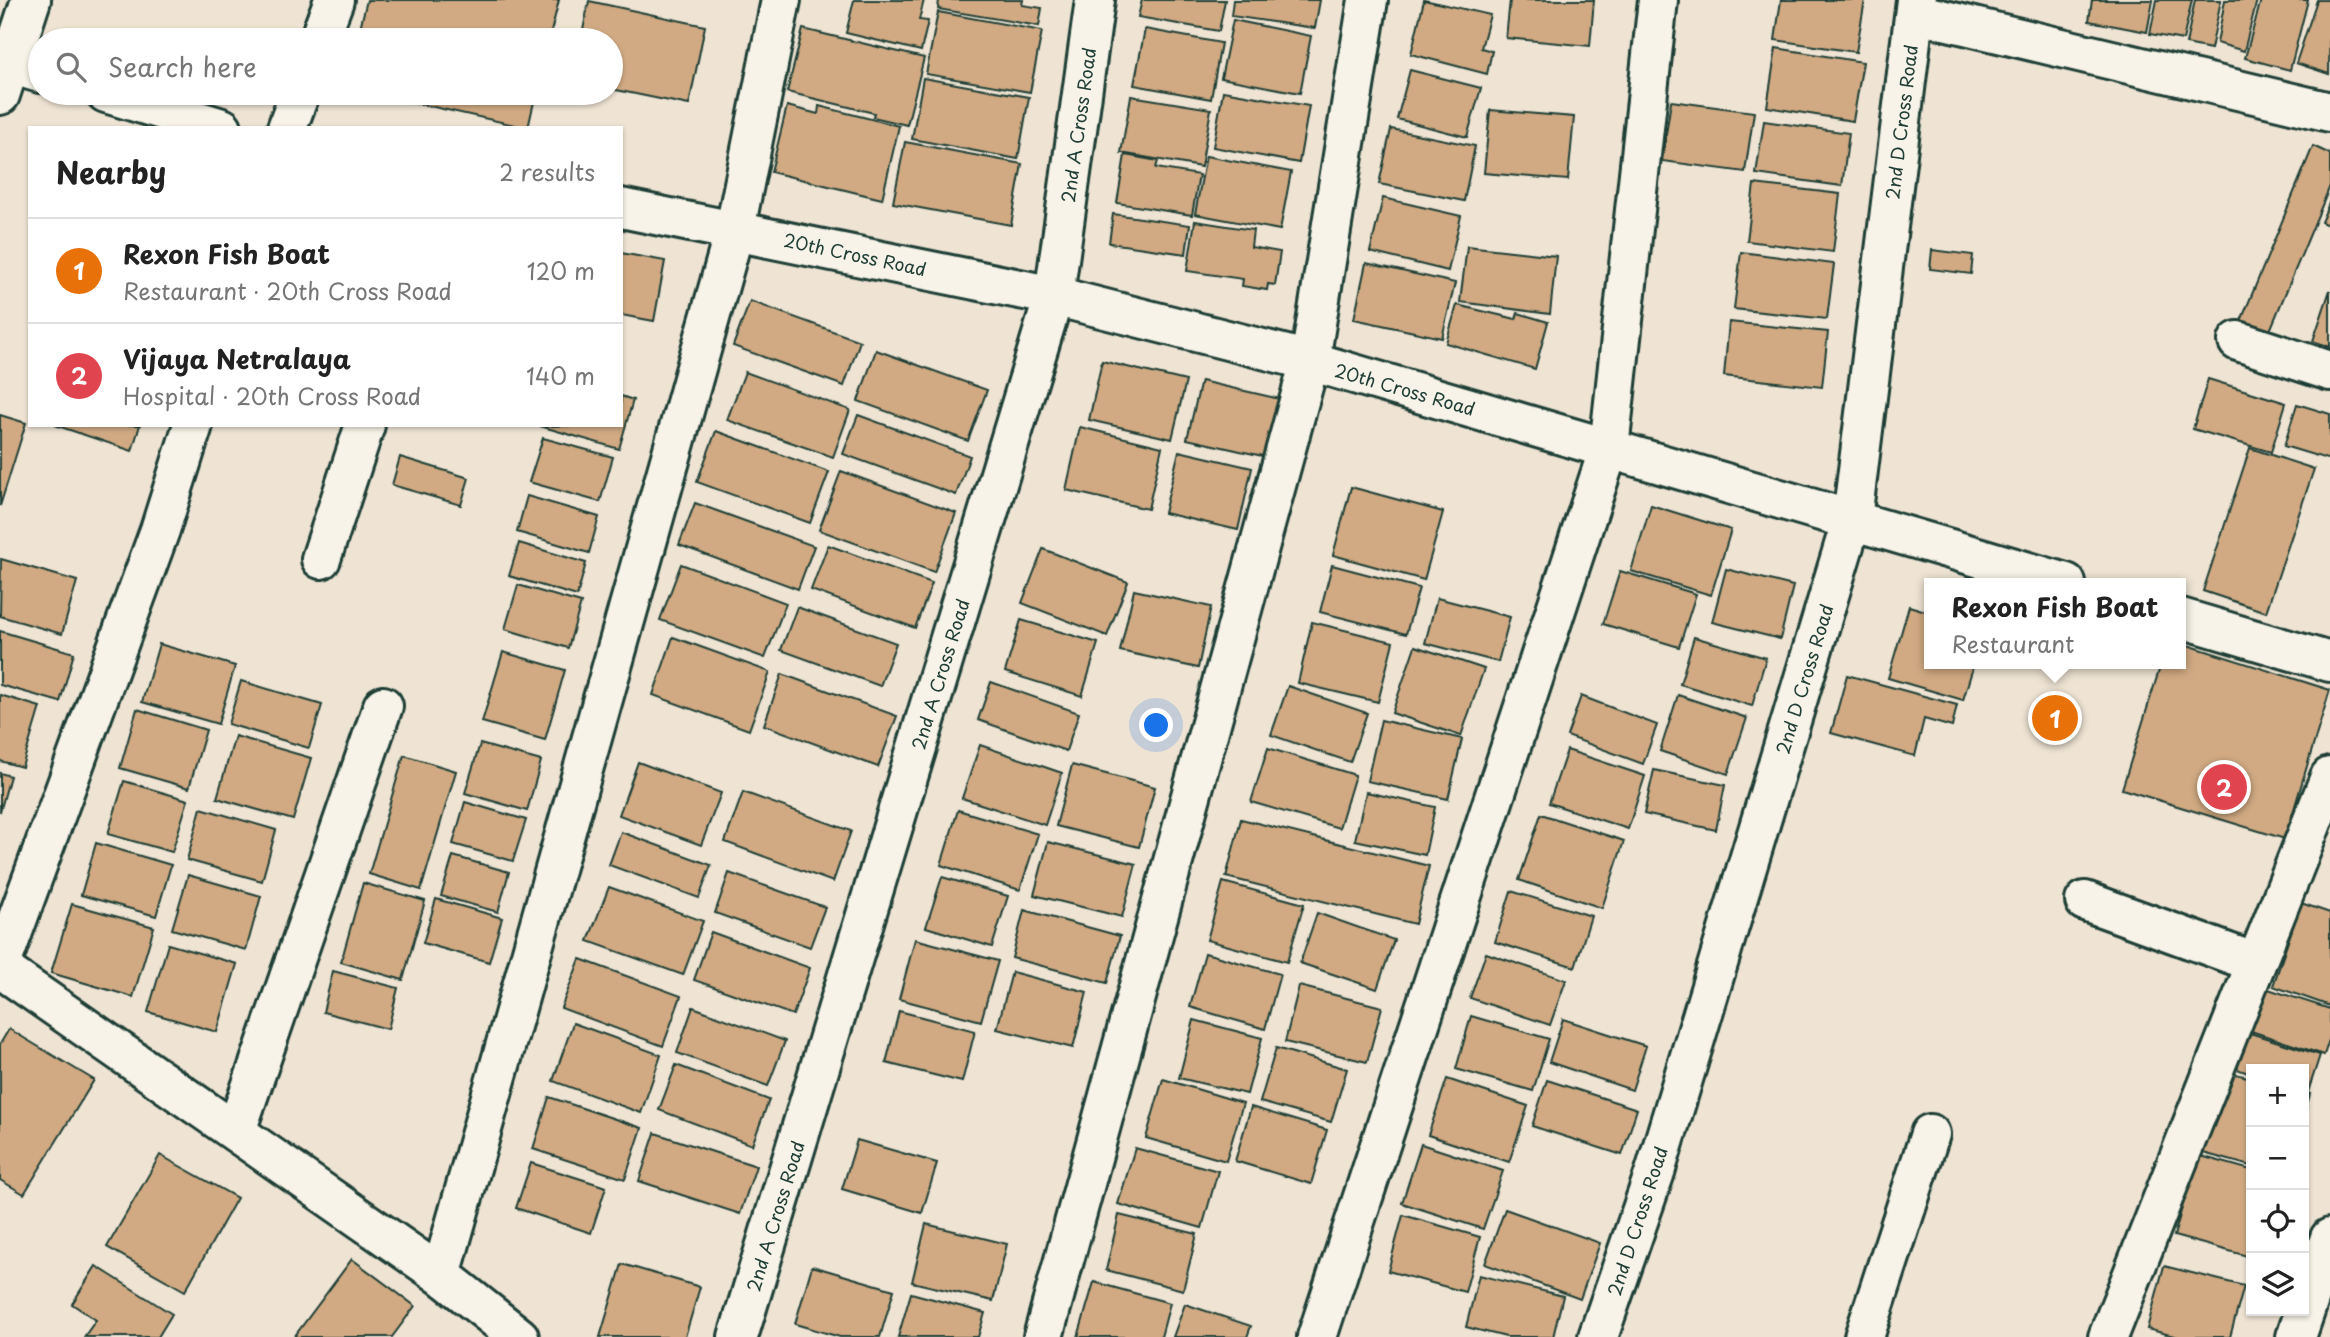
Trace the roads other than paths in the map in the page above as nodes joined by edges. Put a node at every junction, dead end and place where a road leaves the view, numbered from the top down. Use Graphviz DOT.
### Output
graph roads {
  1 [pos="31,0"];
  2 [pos="334,0"];
  3 [pos="781,0"];
  4 [pos="1095,0"];
  5 [pos="1368,0"];
  6 [pos="1658,0"];
  7 [pos="1916,7"];
  8 [pos="324,28"];
  9 [pos="13,73"];
  10 [pos="146,105"];
  11 [pos="296,105"];
  12 [pos="2330,112"];
  13 [pos="215,126"];
  14 [pos="288,126"];
  15 [pos="623,208"];
  16 [pos="735,229"];
  17 [pos="1054,296"];
  18 [pos="2238,341"];
  19 [pos="1310,361"];
  20 [pos="2330,371"];
  21 [pos="192,427"];
  22 [pos="365,427"];
  23 [pos="1609,448"];
  24 [pos="1852,519"];
  25 [pos="321,559"];
  26 [pos="2049,578"];
  27 [pos="2186,619"];
  28 [pos="2330,662"];
  29 [pos="383,706"];
  30 [pos="2330,777"];
  31 [pos="2085,901"];
  32 [pos="2256,963"];
  33 [pos="0,968"];
  34 [pos="236,1130"];
  35 [pos="1930,1134"];
  36 [pos="2330,1238"];
  37 [pos="441,1275"];
  38 [pos="519,1337"];
  39 [pos="738,1337"];
  40 [pos="1044,1337"];
  41 [pos="1317,1337"];
  42 [pos="1598,1337"];
  43 [pos="1864,1337"];
  44 [pos="2108,1337"];
  45 [pos="2297,1337"];
  1 -- 9 [label="street"];
  2 -- 8 [label="street"];
  3 -- 16 [label="street"];
  4 -- 17 [label="street, 2nd A Cross Road"];
  5 -- 19 [label="street"];
  6 -- 23 [label="street"];
  7 -- 12 [label="street"];
  7 -- 24 [label="street, 2nd D Cross Road"];
  10 -- 13 [label="street"];
  11 -- 14 [label="street"];
  15 -- 16 [label="street, 20th Cross Road"];
  16 -- 17 [label="street, 20th Cross Road"];
  16 -- 37 [label="street"];
  17 -- 19 [label="street, 20th Cross Road"];
  17 -- 39 [label="street, 2nd A Cross Road"];
  18 -- 20 [label="street"];
  19 -- 23 [label="street, 20th Cross Road"];
  19 -- 40 [label="street"];
  21 -- 33 [label="street"];
  22 -- 25 [label="street"];
  23 -- 24 [label="street, 20th Cross Road"];
  23 -- 41 [label="street"];
  24 -- 26 [label="street, 20th Cross Road"];
  24 -- 42 [label="street, 2nd D Cross Road"];
  27 -- 28 [label="street"];
  29 -- 34 [label="street"];
  30 -- 32 [label="street"];
  31 -- 32 [label="street"];
  32 -- 44 [label="street"];
  33 -- 34 [label="street"];
  34 -- 37 [label="street"];
  35 -- 43 [label="street"];
  36 -- 45 [label="street"];
  37 -- 38 [label="street"];
}
